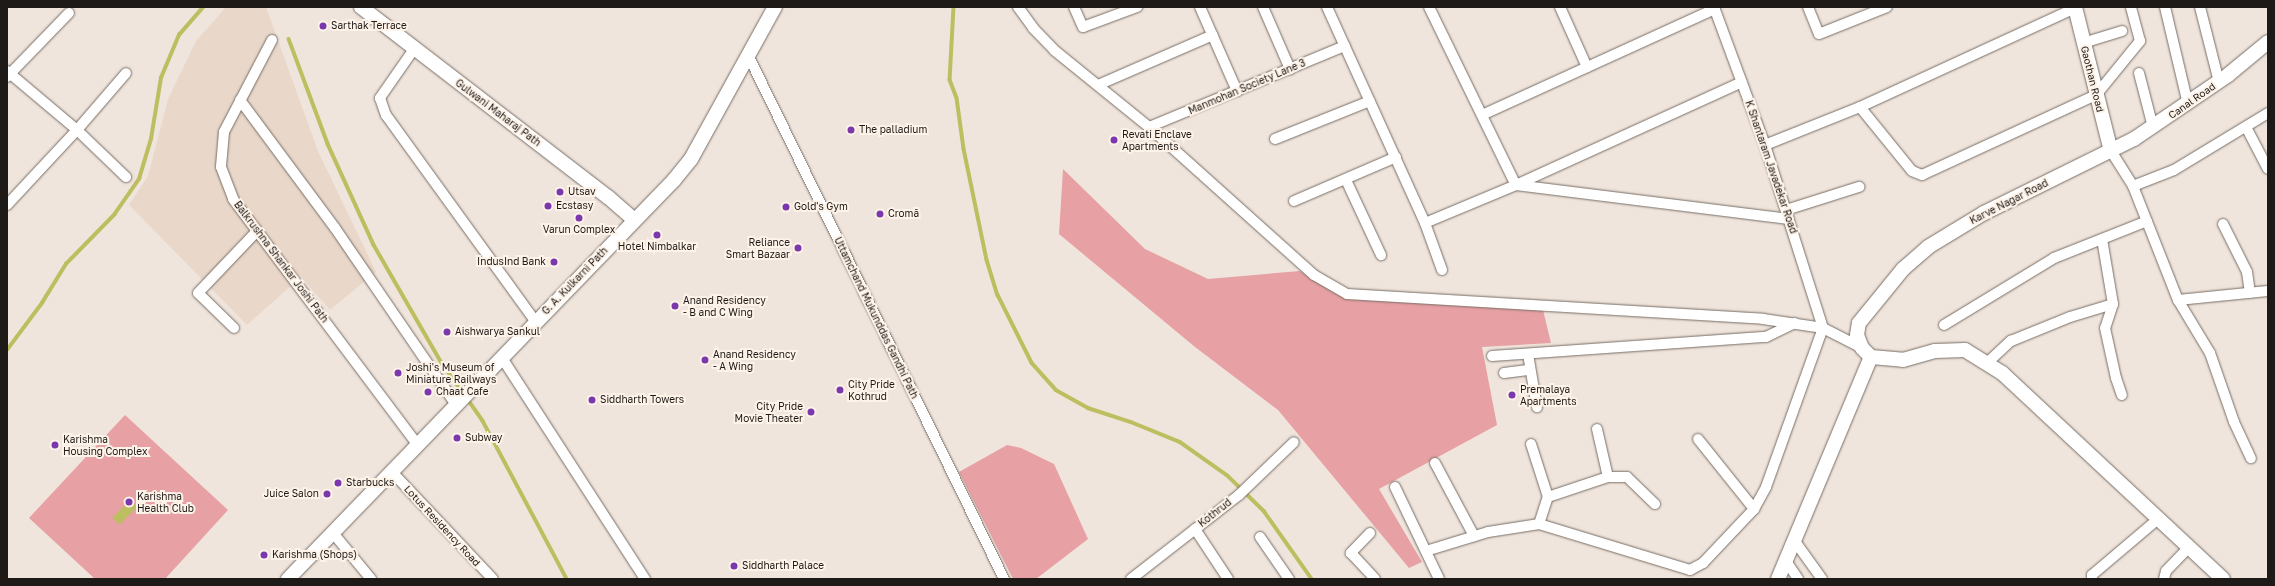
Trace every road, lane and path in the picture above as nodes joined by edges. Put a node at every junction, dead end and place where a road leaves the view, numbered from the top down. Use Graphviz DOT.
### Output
graph roads {
  1 [pos="361,7"];
  2 [pos="775,7"];
  3 [pos="1018,7"];
  4 [pos="1074,7"];
  5 [pos="1137,7"];
  6 [pos="1200,7"];
  7 [pos="1263,7"];
  8 [pos="1327,7"];
  9 [pos="1429,7"];
  10 [pos="1560,7"];
  11 [pos="1808,7"];
  12 [pos="1887,7"];
  13 [pos="2131,7"];
  14 [pos="2165,7"];
  15 [pos="2200,7"];
  16 [pos="1714,8"];
  17 [pos="2075,8"];
  18 [pos="69,13"];
  19 [pos="2122,31"];
  20 [pos="1212,35"];
  21 [pos="272,40"];
  22 [pos="2084,42"];
  23 [pos="2268,42"];
  24 [pos="1345,46"];
  25 [pos="414,49"];
  26 [pos="749,57"];
  27 [pos="1587,67"];
  28 [pos="1290,69"];
  29 [pos="2139,73"];
  30 [pos="8,74"];
  31 [pos="126,74"];
  32 [pos="1742,82"];
  33 [pos="2219,82"];
  34 [pos="1098,85"];
  35 [pos="1238,91"];
  36 [pos="2096,94"];
  37 [pos="240,100"];
  38 [pos="1370,101"];
  39 [pos="2188,104"];
  40 [pos="1860,108"];
  41 [pos="2268,113"];
  42 [pos="1482,115"];
  43 [pos="1149,127"];
  44 [pos="2153,127"];
  45 [pos="2246,127"];
  46 [pos="77,130"];
  47 [pos="1275,139"];
  48 [pos="1765,145"];
  49 [pos="2111,150"];
  50 [pos="1396,158"];
  51 [pos="2268,169"];
  52 [pos="126,177"];
  53 [pos="1346,180"];
  54 [pos="1516,184"];
  55 [pos="2133,186"];
  56 [pos="1859,187"];
  57 [pos="1294,201"];
  58 [pos="7,205"];
  59 [pos="1787,214"];
  60 [pos="634,220"];
  61 [pos="2147,221"];
  62 [pos="1425,223"];
  63 [pos="2223,224"];
  64 [pos="257,231"];
  65 [pos="2102,239"];
  66 [pos="1381,255"];
  67 [pos="1442,270"];
  68 [pos="2268,291"];
  69 [pos="2250,293"];
  70 [pos="2178,300"];
  71 [pos="2113,304"];
  72 [pos="536,322"];
  73 [pos="1795,323"];
  74 [pos="1944,325"];
  75 [pos="234,328"];
  76 [pos="1824,328"];
  77 [pos="1866,352"];
  78 [pos="1528,354"];
  79 [pos="1492,356"];
  80 [pos="502,358"];
  81 [pos="1987,363"];
  82 [pos="1530,370"];
  83 [pos="1504,373"];
  84 [pos="2122,395"];
  85 [pos="456,405"];
  86 [pos="1536,407"];
  87 [pos="1597,429"];
  88 [pos="1698,439"];
  89 [pos="1294,442"];
  90 [pos="1531,444"];
  91 [pos="418,445"];
  92 [pos="2250,458"];
  93 [pos="1435,463"];
  94 [pos="392,472"];
  95 [pos="1608,477"];
  96 [pos="1395,487"];
  97 [pos="1548,498"];
  98 [pos="1655,504"];
  99 [pos="1754,509"];
  100 [pos="2158,519"];
  101 [pos="1539,524"];
  102 [pos="1195,529"];
  103 [pos="333,533"];
  104 [pos="1370,533"];
  105 [pos="1474,536"];
  106 [pos="1260,537"];
  107 [pos="1794,540"];
  108 [pos="2188,547"];
  109 [pos="1426,551"];
  110 [pos="1786,561"];
  111 [pos="288,579"];
  112 [pos="371,579"];
  113 [pos="493,579"];
  114 [pos="645,579"];
  115 [pos="1004,579"];
  116 [pos="1131,579"];
  117 [pos="1228,579"];
  118 [pos="1289,579"];
  119 [pos="1375,579"];
  120 [pos="1439,579"];
  121 [pos="1778,579"];
  122 [pos="1798,579"];
  123 [pos="1822,579"];
  124 [pos="2092,579"];
  125 [pos="2164,579"];
  126 [pos="2223,579"];
  1 -- 25 [label="street, Gulwani Maharaj Path"];
  2 -- 26 [label="street, G. A. Kulkarni Path"];
  3 -- 34 [label="street"];
  4 -- 5 [label="street"];
  6 -- 20 [label="street"];
  7 -- 28 [label="street"];
  8 -- 24 [label="street"];
  9 -- 42 [label="street"];
  10 -- 27 [label="street"];
  11 -- 12 [label="street"];
  13 -- 36 [label="street"];
  14 -- 39 [label="street"];
  15 -- 33 [label="street"];
  16 -- 27 [label="street"];
  16 -- 32 [label="street, K Shantaram Javadekar Road"];
  17 -- 22 [label="street, Gaothan Road"];
  17 -- 40 [label="street"];
  18 -- 30 [label="street"];
  19 -- 22 [label="street"];
  20 -- 34 [label="street"];
  20 -- 35 [label="street"];
  21 -- 37 [label="street, Balkrushna Shankar Joshi Path"];
  22 -- 36 [label="street, Gaothan Road"];
  23 -- 33 [label="street, Canal Road"];
  24 -- 28 [label="street, Manmohan Society Lane 3"];
  24 -- 38 [label="street"];
  25 -- 60 [label="street, Gulwani Maharaj Path"];
  25 -- 72 [label="street"];
  26 -- 60 [label="street, G. A. Kulkarni Path"];
  26 -- 115 [label="street, Uttamchand Mukunddas Gandhi Path"];
  27 -- 42 [label="street"];
  28 -- 35 [label="street, Manmohan Society Lane 3"];
  29 -- 44 [label="street"];
  30 -- 46 [label="street"];
  31 -- 46 [label="street"];
  32 -- 48 [label="street, K Shantaram Javadekar Road"];
  32 -- 54 [label="street"];
  33 -- 39 [label="street, Canal Road"];
  34 -- 43 [label="street"];
  35 -- 43 [label="street, Manmohan Society Lane 3"];
  36 -- 40 [label="street"];
  36 -- 49 [label="street, Gaothan Road"];
  37 -- 64 [label="street, Balkrushna Shankar Joshi Path"];
  37 -- 85 [label="street"];
  38 -- 47 [label="street"];
  38 -- 50 [label="street"];
  39 -- 44 [label="street, Canal Road"];
  40 -- 48 [label="street"];
  41 -- 45 [label="street"];
  42 -- 54 [label="street"];
  43 -- 73 [label="street"];
  44 -- 49 [label="street, Canal Road"];
  45 -- 51 [label="street"];
  45 -- 55 [label="street"];
  46 -- 52 [label="street"];
  46 -- 58 [label="street"];
  48 -- 59 [label="street, K Shantaram Javadekar Road"];
  49 -- 55 [label="street"];
  49 -- 77 [label="street, Karve Nagar Road"];
  50 -- 53 [label="street"];
  50 -- 62 [label="street"];
  53 -- 57 [label="street"];
  53 -- 66 [label="street"];
  54 -- 59 [label="street"];
  54 -- 62 [label="street"];
  55 -- 61 [label="street"];
  56 -- 59 [label="street"];
  59 -- 76 [label="street, K Shantaram Javadekar Road"];
  60 -- 72 [label="street, G. A. Kulkarni Path"];
  61 -- 65 [label="street"];
  61 -- 70 [label="street"];
  62 -- 67 [label="street"];
  63 -- 69 [label="street"];
  64 -- 75 [label="street"];
  64 -- 91 [label="street, Balkrushna Shankar Joshi Path"];
  65 -- 71 [label="street"];
  65 -- 74 [label="street"];
  68 -- 69 [label="street"];
  69 -- 70 [label="street"];
  70 -- 92 [label="street"];
  71 -- 81 [label="street"];
  71 -- 84 [label="street"];
  72 -- 80 [label="street, G. A. Kulkarni Path"];
  73 -- 76 [label="street"];
  73 -- 78 [label="street"];
  76 -- 77 [label="street"];
  76 -- 99 [label="street"];
  77 -- 81 [label="street"];
  77 -- 107 [label="street"];
  78 -- 79 [label="street"];
  78 -- 82 [label="street"];
  80 -- 85 [label="street, G. A. Kulkarni Path"];
  80 -- 114 [label="street"];
  81 -- 100 [label="street"];
  82 -- 83 [label="street"];
  82 -- 86 [label="street"];
  85 -- 91 [label="street, G. A. Kulkarni Path"];
  87 -- 95 [label="street"];
  88 -- 99 [label="street"];
  89 -- 102 [label="street, Kothrud"];
  90 -- 97 [label="street"];
  91 -- 94 [label="street, G. A. Kulkarni Path"];
  93 -- 105 [label="street"];
  94 -- 103 [label="street, G. A. Kulkarni Path"];
  94 -- 113 [label="street, Lotus Residency Road"];
  95 -- 97 [label="street"];
  95 -- 98 [label="street"];
  96 -- 109 [label="street"];
  97 -- 101 [label="street"];
  99 -- 101 [label="street"];
  100 -- 108 [label="street"];
  100 -- 124 [label="street"];
  101 -- 105 [label="street"];
  102 -- 116 [label="street, Kothrud"];
  102 -- 117 [label="street"];
  103 -- 111 [label="street, G. A. Kulkarni Path"];
  103 -- 112 [label="street"];
  104 -- 119 [label="street"];
  105 -- 109 [label="street"];
  106 -- 118 [label="street"];
  107 -- 110 [label="street"];
  107 -- 123 [label="street"];
  108 -- 125 [label="street"];
  108 -- 126 [label="street"];
  109 -- 120 [label="street"];
  110 -- 121 [label="street"];
  110 -- 122 [label="street"];
}
